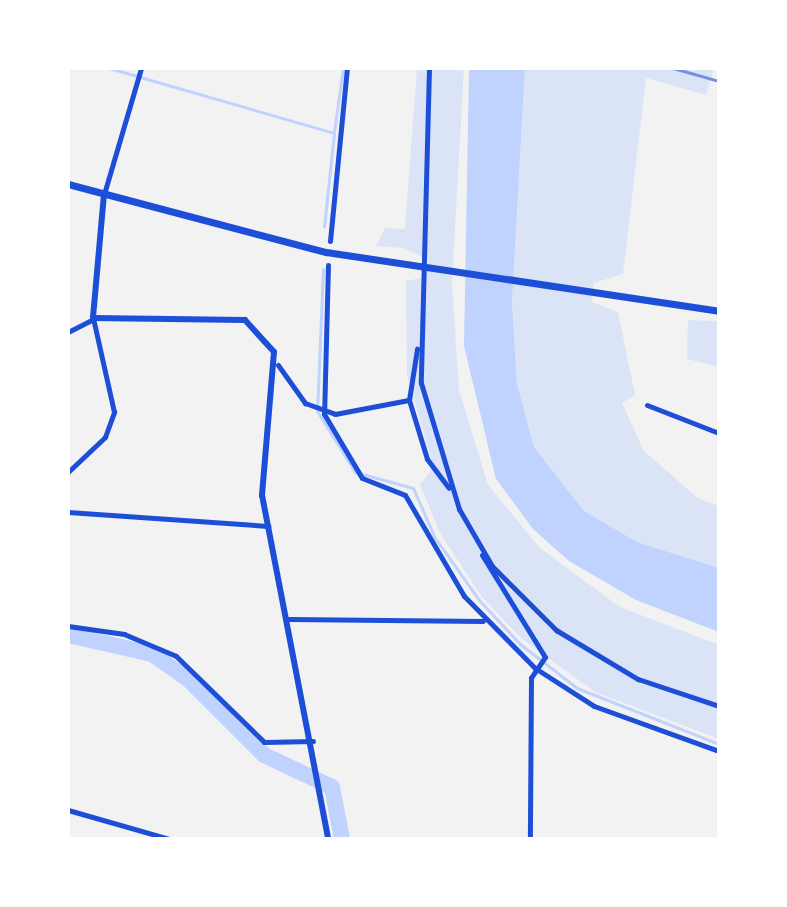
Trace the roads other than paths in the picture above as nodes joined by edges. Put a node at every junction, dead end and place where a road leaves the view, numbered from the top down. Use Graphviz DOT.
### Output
graph roads {
  1 [pos="347,68"];
  2 [pos="429,68"];
  3 [pos="140,70"];
  4 [pos="68,184"];
  5 [pos="104,194"];
  6 [pos="330,241"];
  7 [pos="328,265"];
  8 [pos="423,267"];
  9 [pos="719,311"];
  10 [pos="93,318"];
  11 [pos="68,332"];
  12 [pos="419,344"];
  13 [pos="278,365"];
  14 [pos="409,400"];
  15 [pos="647,405"];
  16 [pos="324,414"];
  17 [pos="719,433"];
  18 [pos="68,472"];
  19 [pos="451,489"];
  20 [pos="68,512"];
  21 [pos="269,526"];
  22 [pos="480,548"];
  23 [pos="289,619"];
  24 [pos="484,621"];
  25 [pos="68,626"];
  26 [pos="535,668"];
  27 [pos="719,706"];
  28 [pos="313,741"];
  29 [pos="719,751"];
  30 [pos="68,810"];
  31 [pos="170,839"];
  32 [pos="328,839"];
  33 [pos="530,839"];
  1 -- 6 [label="street"];
  2 -- 8 [label="street"];
  3 -- 5 [label="street"];
  4 -- 5 [label="main road"];
  5 -- 8 [label="main road"];
  5 -- 10 [label="street"];
  7 -- 16 [label="street"];
  8 -- 9 [label="main road"];
  8 -- 12 [label="street"];
  10 -- 11 [label="street"];
  10 -- 13 [label="street"];
  10 -- 18 [label="street"];
  12 -- 14 [label="street"];
  12 -- 19 [label="street"];
  13 -- 16 [label="street"];
  13 -- 21 [label="street"];
  14 -- 16 [label="street"];
  14 -- 19 [label="street"];
  15 -- 17 [label="street"];
  16 -- 24 [label="street"];
  19 -- 22 [label="street"];
  20 -- 21 [label="street"];
  21 -- 23 [label="street"];
  22 -- 26 [label="street"];
  22 -- 27 [label="street"];
  23 -- 24 [label="street"];
  23 -- 28 [label="street"];
  24 -- 26 [label="street"];
  25 -- 28 [label="street"];
  26 -- 29 [label="street"];
  26 -- 33 [label="street"];
  28 -- 32 [label="street"];
  30 -- 31 [label="street"];
}
